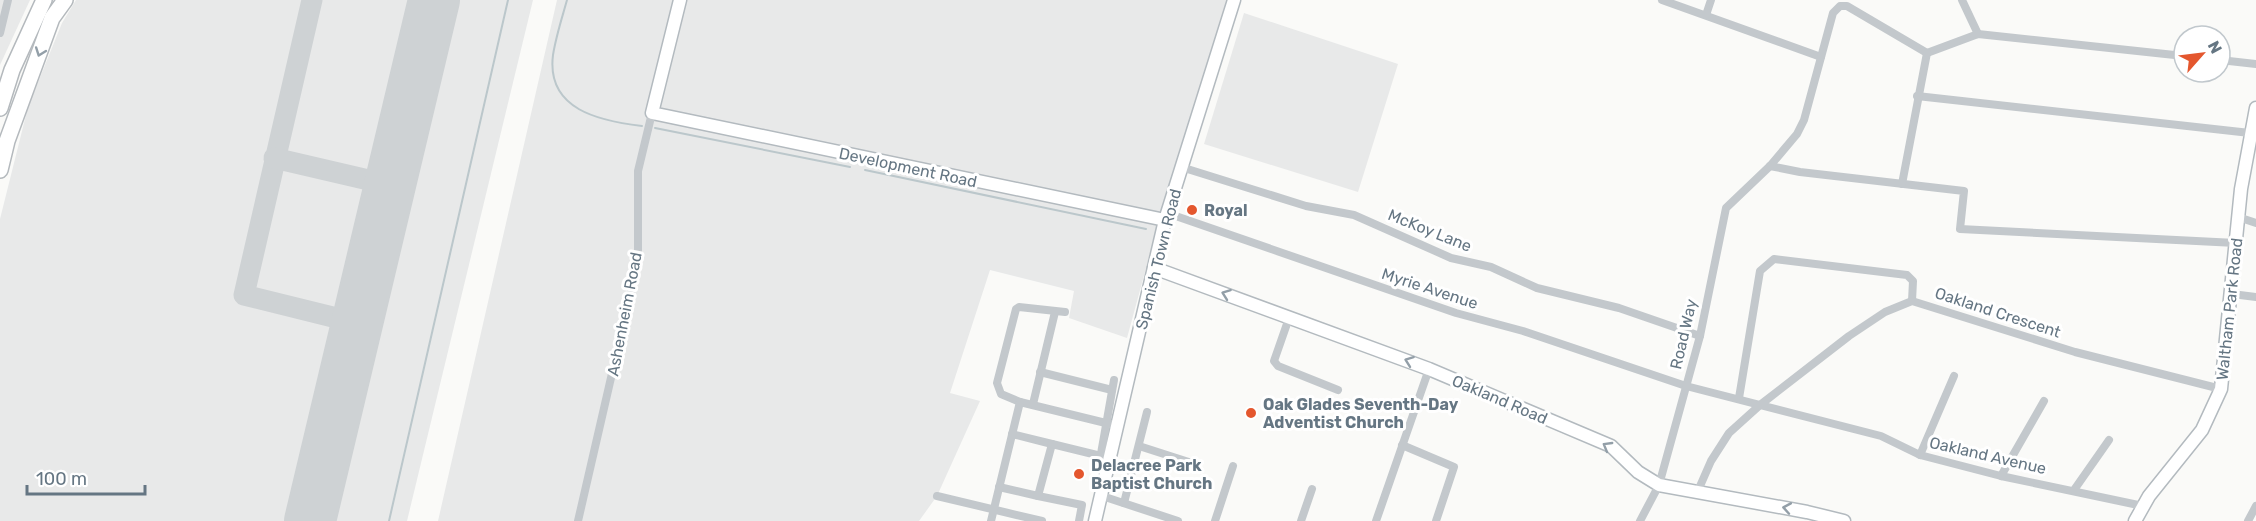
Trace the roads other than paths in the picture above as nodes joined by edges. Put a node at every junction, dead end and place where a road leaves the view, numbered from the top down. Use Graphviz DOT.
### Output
graph roads {
  1 [pos="8,0"];
  2 [pos="44,0"];
  3 [pos="65,0"];
  4 [pos="680,0"];
  5 [pos="1234,0"];
  6 [pos="1662,0"];
  7 [pos="1711,0"];
  8 [pos="1962,0"];
  9 [pos="1706,15"];
  10 [pos="0,33"];
  11 [pos="1978,34"];
  12 [pos="1927,53"];
  13 [pos="2172,55"];
  14 [pos="1821,57"];
  15 [pos="2232,61"];
  16 [pos="2256,64"];
  17 [pos="1917,96"];
  18 [pos="0,108"];
  19 [pos="2256,108"];
  20 [pos="652,114"];
  21 [pos="2250,133"];
  22 [pos="1181,166"];
  23 [pos="1770,166"];
  24 [pos="0,170"];
  25 [pos="1902,184"];
  26 [pos="1166,216"];
  27 [pos="2238,217"];
  28 [pos="2256,223"];
  29 [pos="2236,243"];
  30 [pos="1154,268"];
  31 [pos="2232,294"];
  32 [pos="2256,297"];
  33 [pos="1912,301"];
  34 [pos="1055,312"];
  35 [pos="1065,312"];
  36 [pos="1289,318"];
  37 [pos="1700,336"];
  38 [pos="1429,369"];
  39 [pos="1040,372"];
  40 [pos="1954,376"];
  41 [pos="1686,386"];
  42 [pos="2221,389"];
  43 [pos="1338,390"];
  44 [pos="1739,398"];
  45 [pos="2044,401"];
  46 [pos="1020,402"];
  47 [pos="1033,404"];
  48 [pos="1760,405"];
  49 [pos="1147,412"];
  50 [pos="1112,425"];
  51 [pos="1012,434"];
  52 [pos="2109,440"];
  53 [pos="1052,444"];
  54 [pos="1402,445"];
  55 [pos="1139,446"];
  56 [pos="1920,455"];
  57 [pos="1101,456"];
  58 [pos="1195,464"];
  59 [pos="1099,465"];
  60 [pos="1233,466"];
  61 [pos="2001,476"];
  62 [pos="1659,485"];
  63 [pos="999,487"];
  64 [pos="1312,489"];
  65 [pos="2074,490"];
  66 [pos="1697,493"];
  67 [pos="937,496"];
  68 [pos="1038,496"];
  69 [pos="1102,496"];
  70 [pos="1125,503"];
  71 [pos="2143,506"];
  72 [pos="2256,506"];
  73 [pos="994,510"];
  74 [pos="1031,520"];
  75 [pos="578,521"];
  76 [pos="991,521"];
  77 [pos="1042,521"];
  78 [pos="1079,521"];
  79 [pos="1095,521"];
  80 [pos="1178,521"];
  81 [pos="1215,521"];
  82 [pos="1301,521"];
  83 [pos="1376,521"];
  84 [pos="1436,521"];
  85 [pos="1640,521"];
  86 [pos="1844,521"];
  87 [pos="2135,521"];
  88 [pos="2248,521"];
  1 -- 10 [label="street"];
  2 -- 18 [label="highway"];
  3 -- 24 [label="highway, one-way"];
  4 -- 20 [label="street, Ashenheim Road"];
  5 -- 22 [label="street, Spanish Town Road"];
  6 -- 9 [label="street"];
  7 -- 9 [label="street"];
  8 -- 11 [label="street"];
  9 -- 14 [label="street"];
  11 -- 12 [label="street"];
  11 -- 13 [label="street"];
  12 -- 14 [label="street, Road Way"];
  12 -- 17 [label="street"];
  14 -- 23 [label="street, Road Way"];
  15 -- 16 [label="street"];
  17 -- 21 [label="street"];
  17 -- 25 [label="street"];
  19 -- 21 [label="street, Waltham Park Road"];
  20 -- 26 [label="street, Development Road"];
  20 -- 75 [label="street, Ashenheim Road"];
  21 -- 27 [label="street, Waltham Park Road"];
  22 -- 26 [label="street, Spanish Town Road"];
  22 -- 37 [label="street, McKoy Lane"];
  23 -- 25 [label="street"];
  23 -- 37 [label="street, Road Way"];
  25 -- 29 [label="street"];
  26 -- 30 [label="street, Spanish Town Road"];
  26 -- 41 [label="street, Myrie Avenue"];
  27 -- 28 [label="street"];
  27 -- 29 [label="street, Waltham Park Road"];
  29 -- 31 [label="street, Waltham Park Road"];
  36 -- 30 [label="street, Oakland Road, one-way"];
  30 -- 50 [label="street, Spanish Town Road"];
  31 -- 32 [label="street"];
  31 -- 42 [label="street, Waltham Park Road"];
  33 -- 42 [label="street, Oakland Crescent"];
  33 -- 44 [label="street"];
  33 -- 48 [label="street, Oakland Crescent"];
  34 -- 35 [label="street"];
  34 -- 39 [label="street"];
  34 -- 46 [label="street"];
  38 -- 36 [label="street, Oakland Road, one-way"];
  36 -- 43 [label="street"];
  37 -- 41 [label="street, Road Way"];
  38 -- 54 [label="street"];
  62 -- 38 [label="street, Oakland Road, one-way"];
  39 -- 47 [label="street"];
  39 -- 50 [label="street"];
  40 -- 56 [label="street"];
  41 -- 44 [label="street, Myrie Avenue"];
  41 -- 62 [label="street, Road Way"];
  42 -- 71 [label="street, Waltham Park Road"];
  44 -- 48 [label="street, Oakland Avenue"];
  45 -- 61 [label="street"];
  46 -- 47 [label="street"];
  46 -- 51 [label="street"];
  47 -- 50 [label="street"];
  48 -- 56 [label="street, Oakland Avenue"];
  48 -- 66 [label="street, Oakland Crescent"];
  49 -- 55 [label="street"];
  50 -- 57 [label="street"];
  50 -- 69 [label="street, Spanish Town Road"];
  51 -- 53 [label="street"];
  51 -- 63 [label="street"];
  52 -- 65 [label="street"];
  53 -- 57 [label="street"];
  53 -- 68 [label="street"];
  54 -- 83 [label="street"];
  54 -- 84 [label="street"];
  55 -- 58 [label="street"];
  55 -- 70 [label="street"];
  56 -- 61 [label="street, Oakland Avenue"];
  57 -- 59 [label="street"];
  60 -- 81 [label="street"];
  61 -- 65 [label="street, Oakland Avenue"];
  62 -- 66 [label="street, Oakland Road"];
  62 -- 85 [label="street, Road Way"];
  63 -- 68 [label="street"];
  63 -- 73 [label="street"];
  64 -- 82 [label="street"];
  65 -- 71 [label="street, Oakland Avenue"];
  86 -- 66 [label="street, Oakland Road, one-way"];
  67 -- 73 [label="street"];
  68 -- 78 [label="street"];
  69 -- 70 [label="street"];
  69 -- 79 [label="street, Spanish Town Road"];
  70 -- 80 [label="street"];
  71 -- 87 [label="street, Waltham Park Road"];
  72 -- 88 [label="street"];
  73 -- 74 [label="street"];
  73 -- 76 [label="street"];
  74 -- 77 [label="street"];
}
